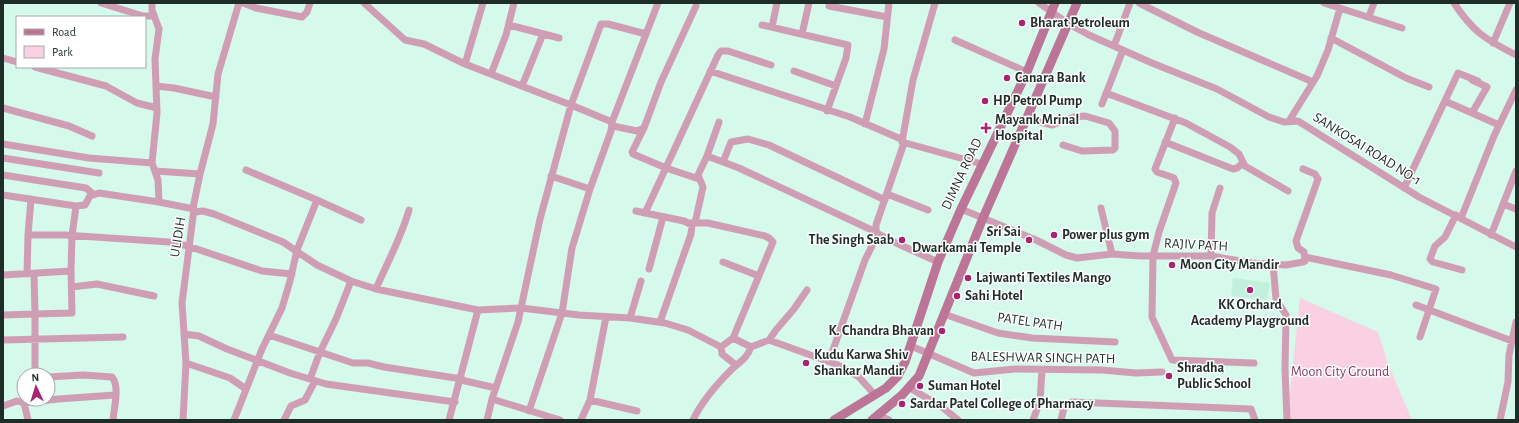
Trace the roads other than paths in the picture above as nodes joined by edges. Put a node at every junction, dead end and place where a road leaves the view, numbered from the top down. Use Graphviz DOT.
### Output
graph roads {
  1 [pos="100,3"];
  2 [pos="152,3"];
  3 [pos="239,3"];
  4 [pos="243,3"];
  5 [pos="310,3"];
  6 [pos="364,3"];
  7 [pos="483,3"];
  8 [pos="514,3"];
  9 [pos="658,3"];
  10 [pos="777,3"];
  11 [pos="809,3"];
  12 [pos="889,3"];
  13 [pos="935,3"];
  14 [pos="1039,3"];
  15 [pos="1077,3"];
  16 [pos="1130,3"];
  17 [pos="1139,3"];
  18 [pos="1324,3"];
  19 [pos="1374,3"];
  20 [pos="1454,3"];
  21 [pos="1510,3"];
  22 [pos="696,6"];
  23 [pos="829,6"];
  24 [pos="1336,6"];
  25 [pos="1053,7"];
  26 [pos="154,16"];
  27 [pos="1369,16"];
  28 [pos="887,17"];
  29 [pos="1069,24"];
  30 [pos="508,25"];
  31 [pos="762,25"];
  32 [pos="772,27"];
  33 [pos="1402,28"];
  34 [pos="542,34"];
  35 [pos="646,34"];
  36 [pos="802,34"];
  37 [pos="559,38"];
  38 [pos="1331,38"];
  39 [pos="955,40"];
  40 [pos="1493,43"];
  41 [pos="1114,46"];
  42 [pos="1123,50"];
  43 [pos="1516,55"];
  44 [pos="3,58"];
  45 [pos="16,62"];
  46 [pos="465,64"];
  47 [pos="772,65"];
  48 [pos="39,68"];
  49 [pos="710,71"];
  50 [pos="794,71"];
  51 [pos="1027,72"];
  52 [pos="1458,73"];
  53 [pos="491,74"];
  54 [pos="1478,81"];
  55 [pos="1313,82"];
  56 [pos="156,86"];
  57 [pos="522,86"];
  58 [pos="836,86"];
  59 [pos="1429,87"];
  60 [pos="1516,90"];
  61 [pos="1106,93"];
  62 [pos="216,97"];
  63 [pos="1445,101"];
  64 [pos="1102,104"];
  65 [pos="571,105"];
  66 [pos="3,108"];
  67 [pos="157,108"];
  68 [pos="827,111"];
  69 [pos="1472,114"];
  70 [pos="1175,118"];
  71 [pos="1028,119"];
  72 [pos="1289,121"];
  73 [pos="719,122"];
  74 [pos="612,124"];
  75 [pos="865,124"];
  76 [pos="1499,125"];
  77 [pos="644,128"];
  78 [pos="92,136"];
  79 [pos="902,141"];
  80 [pos="1165,142"];
  81 [pos="3,144"];
  82 [pos="1064,145"];
  83 [pos="707,156"];
  84 [pos="3,158"];
  85 [pos="723,162"];
  86 [pos="152,163"];
  87 [pos="982,164"];
  88 [pos="1243,164"];
  89 [pos="665,168"];
  90 [pos="1303,169"];
  91 [pos="246,170"];
  92 [pos="155,171"];
  93 [pos="1516,172"];
  94 [pos="99,173"];
  95 [pos="200,174"];
  96 [pos="3,175"];
  97 [pos="551,176"];
  98 [pos="699,179"];
  99 [pos="1220,188"];
  100 [pos="1404,188"];
  101 [pos="590,189"];
  102 [pos="1288,191"];
  103 [pos="93,194"];
  104 [pos="3,195"];
  105 [pos="886,197"];
  106 [pos="31,199"];
  107 [pos="317,200"];
  108 [pos="159,202"];
  109 [pos="1503,204"];
  110 [pos="76,206"];
  111 [pos="961,208"];
  112 [pos="1102,208"];
  113 [pos="1516,209"];
  114 [pos="194,210"];
  115 [pos="408,210"];
  116 [pos="928,210"];
  117 [pos="636,211"];
  118 [pos="645,213"];
  119 [pos="663,217"];
  120 [pos="1458,217"];
  121 [pos="983,218"];
  122 [pos="362,220"];
  123 [pos="692,223"];
  124 [pos="877,233"];
  125 [pos="28,235"];
  126 [pos="1491,235"];
  127 [pos="72,236"];
  128 [pos="188,246"];
  129 [pos="1516,247"];
  130 [pos="297,250"];
  131 [pos="1112,254"];
  132 [pos="1154,254"];
  133 [pos="1211,255"];
  134 [pos="1302,261"];
  135 [pos="723,262"];
  136 [pos="938,262"];
  137 [pos="1273,264"];
  138 [pos="649,269"];
  139 [pos="1462,270"];
  140 [pos="71,271"];
  141 [pos="27,274"];
  142 [pos="34,274"];
  143 [pos="292,274"];
  144 [pos="3,275"];
  145 [pos="760,276"];
  146 [pos="351,280"];
  147 [pos="641,282"];
  148 [pos="72,287"];
  149 [pos="376,289"];
  150 [pos="807,290"];
  151 [pos="154,296"];
  152 [pos="1416,305"];
  153 [pos="521,308"];
  154 [pos="478,310"];
  155 [pos="1430,310"];
  156 [pos="562,313"];
  157 [pos="35,314"];
  158 [pos="944,314"];
  159 [pos="3,315"];
  160 [pos="606,317"];
  161 [pos="630,318"];
  162 [pos="660,322"];
  163 [pos="1516,322"];
  164 [pos="184,334"];
  165 [pos="269,335"];
  166 [pos="123,337"];
  167 [pos="1420,337"];
  168 [pos="733,338"];
  169 [pos="3,340"];
  170 [pos="36,340"];
  171 [pos="769,340"];
  172 [pos="1512,341"];
  173 [pos="1115,342"];
  174 [pos="911,346"];
  175 [pos="721,347"];
  176 [pos="751,347"];
  177 [pos="320,352"];
  178 [pos="928,353"];
  179 [pos="258,360"];
  180 [pos="829,361"];
  181 [pos="186,363"];
  182 [pos="1254,363"];
  183 [pos="736,365"];
  184 [pos="35,367"];
  185 [pos="1042,370"];
  186 [pos="1512,370"];
  187 [pos="1162,372"];
  188 [pos="56,377"];
  189 [pos="461,379"];
  190 [pos="313,380"];
  191 [pos="246,388"];
  192 [pos="496,388"];
  193 [pos="910,388"];
  194 [pos="115,395"];
  195 [pos="875,395"];
  196 [pos="56,399"];
  197 [pos="492,399"];
  198 [pos="590,400"];
  199 [pos="16,401"];
  200 [pos="1040,401"];
  201 [pos="455,402"];
  202 [pos="3,406"];
  203 [pos="25,407"];
  204 [pos="1064,408"];
  205 [pos="529,411"];
  206 [pos="637,411"];
  207 [pos="875,418"];
  208 [pos="28,420"];
  209 [pos="113,420"];
  210 [pos="183,420"];
  211 [pos="234,420"];
  212 [pos="284,420"];
  213 [pos="449,420"];
  214 [pos="487,420"];
  215 [pos="560,420"];
  216 [pos="581,420"];
  217 [pos="693,420"];
  218 [pos="834,420"];
  219 [pos="889,420"];
  220 [pos="958,420"];
  221 [pos="1033,420"];
  222 [pos="1061,420"];
  223 [pos="1255,420"];
  224 [pos="1287,420"];
  225 [pos="1500,420"];
  1 -- 26 [label="street"];
  2 -- 26 [label="street"];
  3 -- 62 [label="street"];
  4 -- 5 [label="street"];
  6 -- 46 [label="street"];
  7 -- 46 [label="street"];
  8 -- 30 [label="street"];
  9 -- 35 [label="street"];
  10 -- 32 [label="street"];
  11 -- 36 [label="street"];
  12 -- 28 [label="street"];
  13 -- 79 [label="street"];
  14 -- 25 [label="street, SANKOSAI ROAD NO-1"];
  15 -- 29 [label="street"];
  16 -- 41 [label="street"];
  17 -- 55 [label="street"];
  18 -- 24 [label="street"];
  19 -- 27 [label="street"];
  20 -- 40 [label="street"];
  21 -- 40 [label="street"];
  22 -- 77 [label="street"];
  23 -- 28 [label="street"];
  24 -- 27 [label="street"];
  24 -- 38 [label="street"];
  25 -- 29 [label="street, SANKOSAI ROAD NO-1"];
  25 -- 51 [label="street, DIMNA ROAD"];
  26 -- 56 [label="street"];
  27 -- 33 [label="street"];
  28 -- 75 [label="street"];
  29 -- 41 [label="street, SANKOSAI ROAD NO-1"];
  29 -- 71 [label="street"];
  30 -- 34 [label="street"];
  30 -- 53 [label="street"];
  31 -- 32 [label="street"];
  32 -- 36 [label="street"];
  34 -- 37 [label="street"];
  34 -- 57 [label="street"];
  35 -- 65 [label="street"];
  35 -- 74 [label="street"];
  36 -- 58 [label="street"];
  38 -- 55 [label="street"];
  38 -- 59 [label="street"];
  39 -- 51 [label="street"];
  40 -- 43 [label="street"];
  41 -- 42 [label="street, SANKOSAI ROAD NO-1"];
  42 -- 61 [label="street"];
  42 -- 72 [label="street, SANKOSAI ROAD NO-1"];
  44 -- 45 [label="street"];
  46 -- 53 [label="street"];
  47 -- 49 [label="street"];
  48 -- 67 [label="street"];
  49 -- 68 [label="street"];
  49 -- 89 [label="street"];
  50 -- 58 [label="street"];
  51 -- 87 [label="street, DIMNA ROAD"];
  52 -- 54 [label="street"];
  52 -- 63 [label="street"];
  52 -- 69 [label="street"];
  53 -- 57 [label="street"];
  55 -- 72 [label="street"];
  56 -- 62 [label="street"];
  56 -- 67 [label="street"];
  57 -- 65 [label="street"];
  58 -- 68 [label="street"];
  60 -- 76 [label="street"];
  61 -- 64 [label="street"];
  61 -- 70 [label="street"];
  62 -- 95 [label="street"];
  63 -- 69 [label="street"];
  63 -- 100 [label="street"];
  65 -- 74 [label="street"];
  65 -- 97 [label="street"];
  66 -- 78 [label="street"];
  67 -- 86 [label="street"];
  68 -- 75 [label="street"];
  69 -- 76 [label="street"];
  70 -- 80 [label="street"];
  70 -- 88 [label="street"];
  71 -- 82 [label="street"];
  71 -- 121 [label="street"];
  72 -- 100 [label="street, SANKOSAI ROAD NO-1"];
  73 -- 83 [label="street"];
  74 -- 77 [label="street"];
  74 -- 101 [label="street"];
  75 -- 79 [label="street"];
  76 -- 120 [label="street"];
  77 -- 89 [label="street"];
  79 -- 87 [label="street"];
  79 -- 105 [label="street"];
  80 -- 88 [label="street"];
  80 -- 132 [label="street"];
  81 -- 86 [label="street"];
  83 -- 85 [label="street"];
  83 -- 98 [label="street"];
  84 -- 94 [label="street"];
  85 -- 105 [label="street"];
  85 -- 124 [label="street"];
  86 -- 92 [label="street"];
  87 -- 111 [label="street, DIMNA ROAD"];
  88 -- 102 [label="street"];
  89 -- 98 [label="street"];
  89 -- 118 [label="street"];
  90 -- 134 [label="street"];
  91 -- 107 [label="street"];
  92 -- 95 [label="street"];
  92 -- 108 [label="street"];
  93 -- 109 [label="street"];
  95 -- 114 [label="street"];
  96 -- 103 [label="street, ULIDIH"];
  97 -- 101 [label="street"];
  97 -- 153 [label="street"];
  98 -- 123 [label="street"];
  99 -- 133 [label="street"];
  100 -- 120 [label="street, SANKOSAI ROAD NO-1"];
  101 -- 156 [label="street"];
  103 -- 108 [label="street, ULIDIH"];
  103 -- 110 [label="street"];
  104 -- 106 [label="street"];
  105 -- 116 [label="street"];
  105 -- 124 [label="street"];
  106 -- 110 [label="street"];
  106 -- 125 [label="street"];
  107 -- 122 [label="street"];
  107 -- 130 [label="street"];
  108 -- 114 [label="street, ULIDIH"];
  109 -- 113 [label="street"];
  109 -- 126 [label="street"];
  110 -- 127 [label="street"];
  111 -- 121 [label="street, RAJIV PATH"];
  111 -- 136 [label="street, DIMNA ROAD"];
  112 -- 131 [label="street"];
  114 -- 128 [label="street, ULIDIH"];
  114 -- 130 [label="street"];
  115 -- 149 [label="street"];
  117 -- 118 [label="street"];
  118 -- 119 [label="street"];
  119 -- 123 [label="street"];
  119 -- 138 [label="street"];
  120 -- 126 [label="street, SANKOSAI ROAD NO-1"];
  120 -- 139 [label="street"];
  121 -- 131 [label="street, RAJIV PATH"];
  121 -- 158 [label="street"];
  123 -- 145 [label="street"];
  123 -- 162 [label="street"];
  124 -- 136 [label="street"];
  124 -- 180 [label="street"];
  125 -- 127 [label="street"];
  125 -- 141 [label="street"];
  126 -- 129 [label="street, SANKOSAI ROAD NO-1"];
  127 -- 128 [label="street"];
  127 -- 140 [label="street"];
  128 -- 143 [label="street"];
  128 -- 164 [label="street, ULIDIH"];
  130 -- 143 [label="street"];
  130 -- 146 [label="street"];
  131 -- 132 [label="street, RAJIV PATH"];
  132 -- 133 [label="street, RAJIV PATH"];
  132 -- 182 [label="street"];
  133 -- 137 [label="street, RAJIV PATH"];
  134 -- 137 [label="street, RAJIV PATH"];
  134 -- 155 [label="street, RAJIV PATH"];
  135 -- 145 [label="street"];
  136 -- 174 [label="street, DIMNA ROAD"];
  137 -- 224 [label="street"];
  140 -- 142 [label="street"];
  140 -- 148 [label="street"];
  141 -- 142 [label="street"];
  141 -- 144 [label="street"];
  142 -- 157 [label="street"];
  143 -- 165 [label="street"];
  145 -- 168 [label="street"];
  146 -- 149 [label="street"];
  146 -- 177 [label="street"];
  147 -- 161 [label="street"];
  148 -- 151 [label="street"];
  148 -- 157 [label="street"];
  149 -- 154 [label="street"];
  150 -- 171 [label="street"];
  152 -- 155 [label="street"];
  153 -- 154 [label="street"];
  153 -- 156 [label="street"];
  153 -- 192 [label="street"];
  154 -- 189 [label="street"];
  155 -- 167 [label="street"];
  155 -- 172 [label="street"];
  156 -- 160 [label="street"];
  156 -- 205 [label="street"];
  157 -- 159 [label="street"];
  157 -- 170 [label="street"];
  158 -- 173 [label="street, PATEL PATH"];
  158 -- 178 [label="street"];
  160 -- 161 [label="street"];
  160 -- 198 [label="street"];
  161 -- 162 [label="street"];
  162 -- 175 [label="street"];
  163 -- 172 [label="street"];
  164 -- 179 [label="street"];
  164 -- 181 [label="street, ULIDIH"];
  165 -- 177 [label="street"];
  165 -- 179 [label="street"];
  166 -- 170 [label="street"];
  168 -- 175 [label="street"];
  168 -- 176 [label="street"];
  169 -- 170 [label="street"];
  170 -- 184 [label="street"];
  171 -- 176 [label="street"];
  171 -- 180 [label="street"];
  172 -- 186 [label="street"];
  174 -- 178 [label="street, BALESHWAR SINGH PATH"];
  174 -- 195 [label="street, DIMNA ROAD"];
  175 -- 183 [label="street"];
  176 -- 183 [label="street"];
  177 -- 189 [label="street"];
  177 -- 190 [label="street"];
  178 -- 185 [label="street, BALESHWAR SINGH PATH"];
  178 -- 193 [label="street"];
  179 -- 190 [label="street"];
  179 -- 191 [label="street"];
  180 -- 195 [label="street"];
  181 -- 191 [label="street"];
  181 -- 210 [label="street, ULIDIH"];
  183 -- 217 [label="street"];
  185 -- 187 [label="street, BALESHWAR SINGH PATH"];
  185 -- 200 [label="street"];
  186 -- 225 [label="street"];
  188 -- 194 [label="street"];
  189 -- 192 [label="street"];
  189 -- 201 [label="street"];
  190 -- 201 [label="street"];
  190 -- 212 [label="street"];
  191 -- 211 [label="street"];
  192 -- 197 [label="street"];
  193 -- 207 [label="street"];
  193 -- 220 [label="street"];
  194 -- 196 [label="street"];
  194 -- 209 [label="street"];
  195 -- 218 [label="street, DIMNA ROAD"];
  197 -- 205 [label="street"];
  197 -- 214 [label="street"];
  198 -- 206 [label="street"];
  198 -- 216 [label="street"];
  199 -- 202 [label="street"];
  200 -- 204 [label="street"];
  200 -- 221 [label="street"];
  201 -- 213 [label="street"];
  203 -- 208 [label="street"];
  204 -- 222 [label="street"];
  204 -- 223 [label="street"];
  205 -- 215 [label="street"];
  207 -- 219 [label="street"];
}
